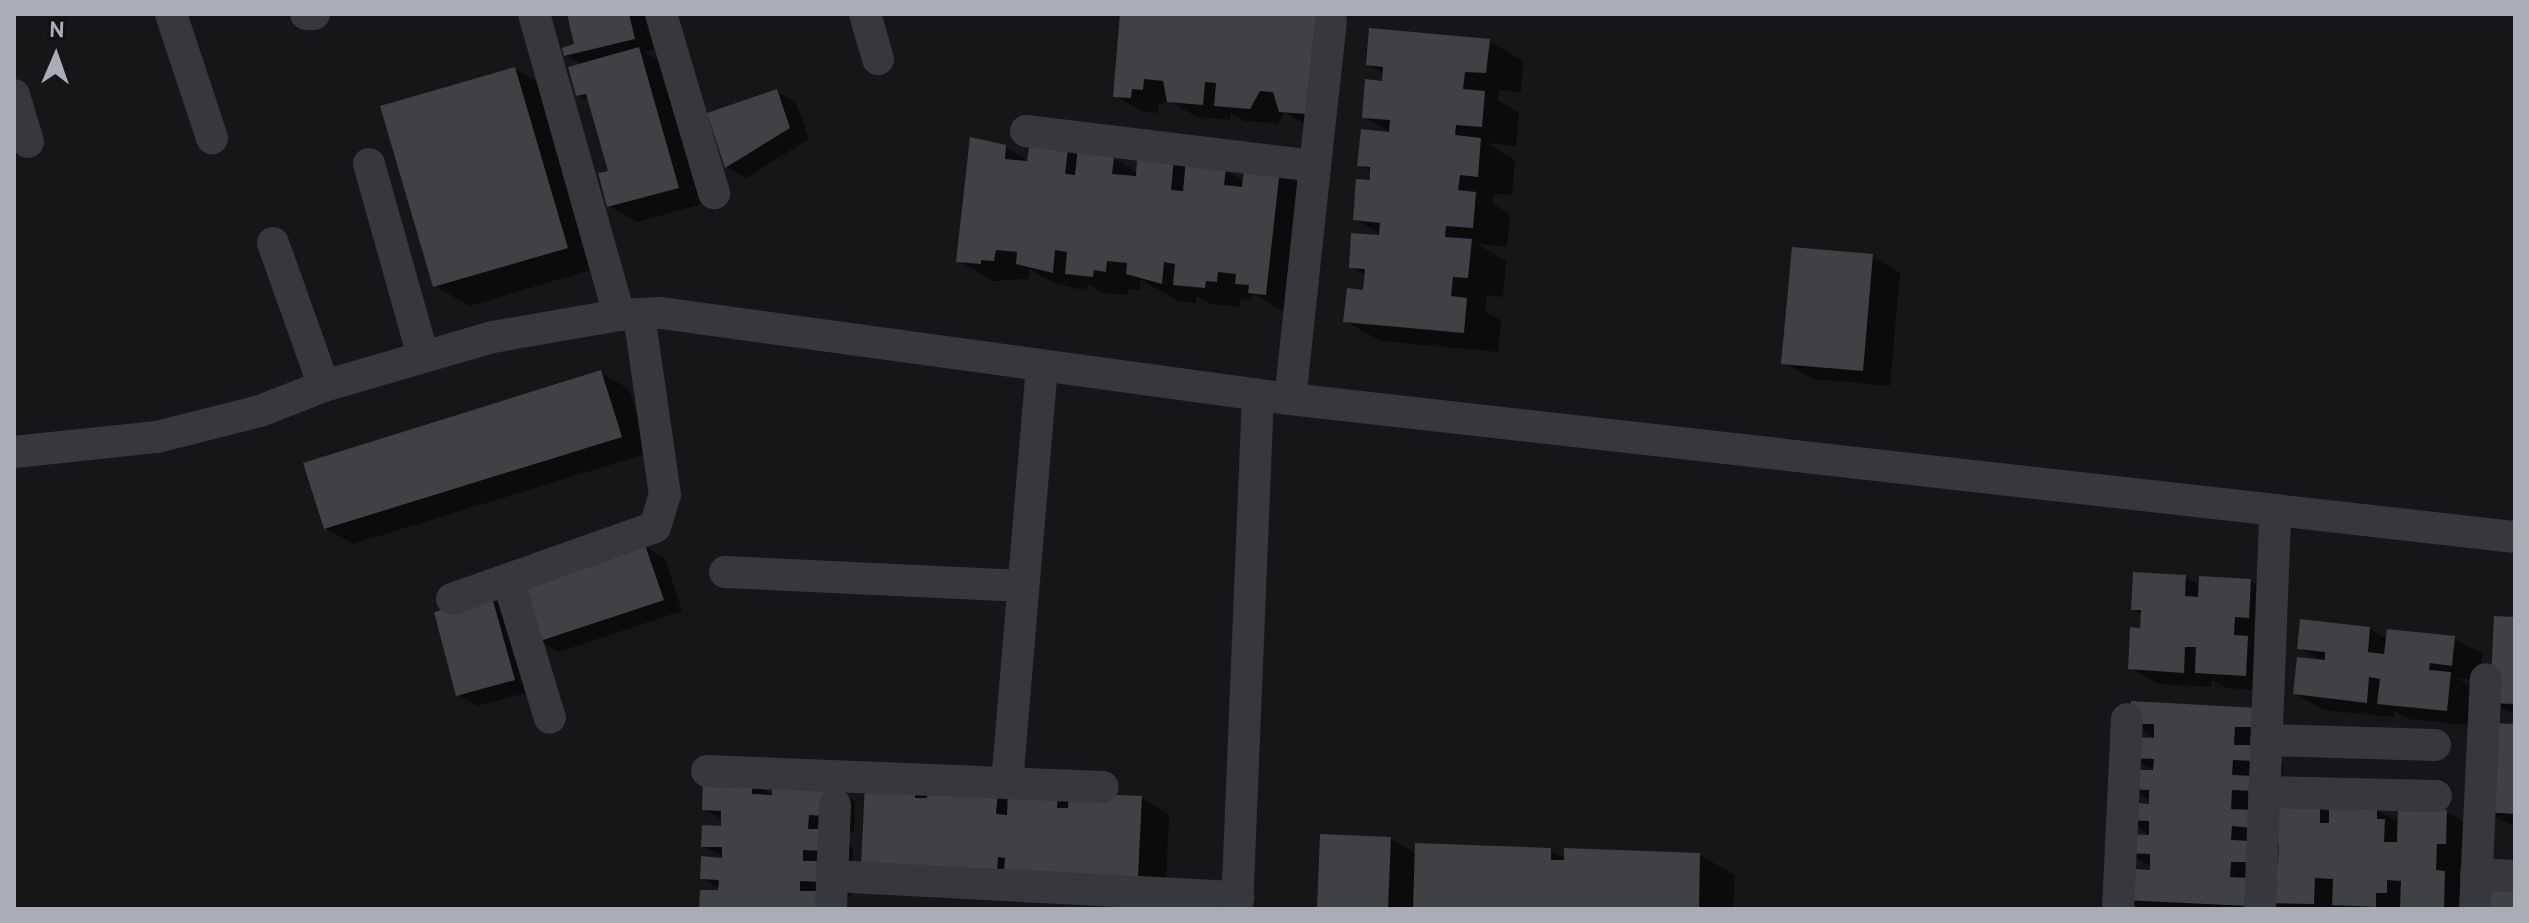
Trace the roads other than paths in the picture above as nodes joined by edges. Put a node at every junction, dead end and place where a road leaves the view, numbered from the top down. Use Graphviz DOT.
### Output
graph roads {
  1 [pos="171,14"];
  2 [pos="306,14"];
  3 [pos="314,14"];
  4 [pos="534,14"];
  5 [pos="661,14"];
  6 [pos="865,14"];
  7 [pos="1331,22"];
  8 [pos="878,59"];
  9 [pos="14,95"];
  10 [pos="1026,131"];
  11 [pos="212,138"];
  12 [pos="28,142"];
  13 [pos="369,164"];
  14 [pos="1315,166"];
  15 [pos="714,193"];
  16 [pos="273,243"];
  17 [pos="629,314"];
  18 [pos="423,356"];
  19 [pos="1042,367"];
  20 [pos="324,386"];
  21 [pos="1258,394"];
  22 [pos="1290,399"];
  23 [pos="14,452"];
  24 [pos="2275,510"];
  25 [pos="2515,537"];
  26 [pos="725,572"];
  27 [pos="508,580"];
  28 [pos="1023,586"];
  29 [pos="452,599"];
  30 [pos="2486,679"];
  31 [pos="550,718"];
  32 [pos="2127,719"];
  33 [pos="2266,740"];
  34 [pos="2435,745"];
  35 [pos="707,771"];
  36 [pos="1007,783"];
  37 [pos="1103,787"];
  38 [pos="2264,792"];
  39 [pos="2436,796"];
  40 [pos="835,805"];
  41 [pos="2476,874"];
  42 [pos="832,876"];
  43 [pos="2515,876"];
  44 [pos="1237,903"];
  45 [pos="831,909"];
  46 [pos="2118,909"];
  47 [pos="2260,909"];
  48 [pos="2475,909"];
  1 -- 11 [label="street"];
  2 -- 3 [label="street"];
  4 -- 17 [label="street"];
  5 -- 15 [label="street"];
  6 -- 8 [label="street"];
  7 -- 14 [label="street"];
  9 -- 12 [label="street"];
  10 -- 14 [label="street"];
  13 -- 18 [label="street"];
  14 -- 22 [label="street"];
  16 -- 20 [label="street"];
  17 -- 18 [label="street"];
  17 -- 19 [label="street"];
  17 -- 27 [label="street"];
  18 -- 20 [label="street"];
  19 -- 21 [label="street"];
  19 -- 28 [label="street"];
  20 -- 23 [label="street"];
  21 -- 22 [label="street"];
  21 -- 44 [label="street"];
  22 -- 24 [label="street"];
  24 -- 25 [label="street"];
  24 -- 33 [label="street"];
  26 -- 28 [label="street"];
  27 -- 29 [label="street"];
  27 -- 31 [label="street"];
  28 -- 36 [label="street"];
  30 -- 41 [label="street"];
  32 -- 46 [label="street"];
  33 -- 34 [label="street"];
  33 -- 38 [label="street"];
  35 -- 36 [label="street"];
  36 -- 37 [label="street"];
  38 -- 39 [label="street"];
  38 -- 47 [label="street"];
  40 -- 42 [label="street"];
  41 -- 43 [label="street"];
  41 -- 48 [label="street"];
  42 -- 44 [label="street"];
  42 -- 45 [label="street"];
}
